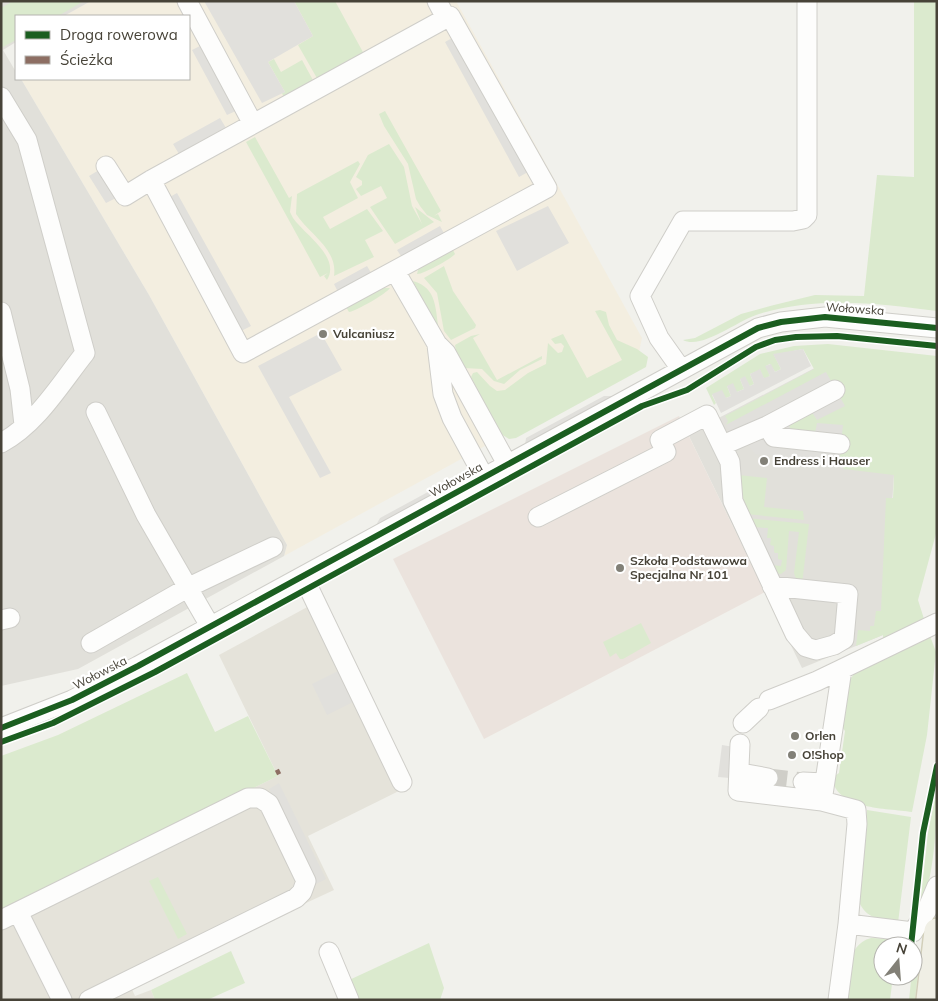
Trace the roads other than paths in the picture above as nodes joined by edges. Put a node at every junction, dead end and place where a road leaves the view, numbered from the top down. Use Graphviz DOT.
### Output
graph roads {
  1 [pos="186,1"];
  2 [pos="437,1"];
  3 [pos="807,1"];
  4 [pos="446,18"];
  5 [pos="1,97"];
  6 [pos="253,124"];
  7 [pos="106,166"];
  8 [pos="151,180"];
  9 [pos="396,271"];
  10 [pos="1,312"];
  11 [pos="937,328"];
  12 [pos="436,344"];
  13 [pos="681,369"];
  14 [pos="835,390"];
  15 [pos="96,412"];
  16 [pos="24,425"];
  17 [pos="767,426"];
  18 [pos="1,443"];
  19 [pos="840,444"];
  20 [pos="723,445"];
  21 [pos="507,464"];
  22 [pos="484,477"];
  23 [pos="538,517"];
  24 [pos="273,547"];
  25 [pos="303,576"];
  26 [pos="772,586"];
  27 [pos="188,587"];
  28 [pos="937,623"];
  29 [pos="210,626"];
  30 [pos="91,642"];
  31 [pos="842,668"];
  32 [pos="743,723"];
  33 [pos="1,728"];
  34 [pos="740,744"];
  35 [pos="741,773"];
  36 [pos="768,778"];
  37 [pos="402,782"];
  38 [pos="803,782"];
  39 [pos="823,792"];
  40 [pos="937,886"];
  41 [pos="9,916"];
  42 [pos="848,924"];
  43 [pos="925,931"];
  44 [pos="329,952"];
  45 [pos="930,992"];
  46 [pos="62,1000"];
  47 [pos="89,1000"];
  48 [pos="349,1000"];
  49 [pos="838,1000"];
  1 -- 6 [label="street"];
  2 -- 4 [label="street"];
  3 -- 13 [label="street"];
  4 -- 6 [label="street"];
  4 -- 9 [label="street"];
  5 -- 16 [label="street"];
  6 -- 8 [label="street"];
  7 -- 8 [label="street"];
  8 -- 9 [label="street"];
  9 -- 12 [label="street"];
  10 -- 16 [label="street"];
  11 -- 13 [label="street, Wołowska"];
  12 -- 21 [label="street"];
  12 -- 22 [label="street"];
  13 -- 21 [label="street, Wołowska"];
  14 -- 17 [label="street"];
  15 -- 27 [label="street"];
  16 -- 18 [label="street"];
  17 -- 19 [label="street"];
  17 -- 20 [label="street"];
  20 -- 23 [label="street"];
  20 -- 26 [label="street"];
  21 -- 22 [label="street, Wołowska"];
  22 -- 25 [label="street, Wołowska"];
  24 -- 27 [label="street"];
  25 -- 29 [label="street, Wołowska"];
  25 -- 37 [label="street"];
  27 -- 29 [label="street"];
  27 -- 30 [label="street"];
  28 -- 31 [label="street"];
  29 -- 33 [label="street, Wołowska"];
  31 -- 32 [label="street"];
  31 -- 39 [label="street"];
  34 -- 35 [label="street"];
  35 -- 36 [label="street"];
  35 -- 39 [label="street"];
  38 -- 39 [label="street"];
  39 -- 42 [label="street"];
  40 -- 43 [label="street"];
  41 -- 46 [label="street"];
  41 -- 47 [label="street"];
  42 -- 43 [label="street"];
  42 -- 49 [label="street"];
  43 -- 45 [label="main road"];
  44 -- 48 [label="street"];
}
